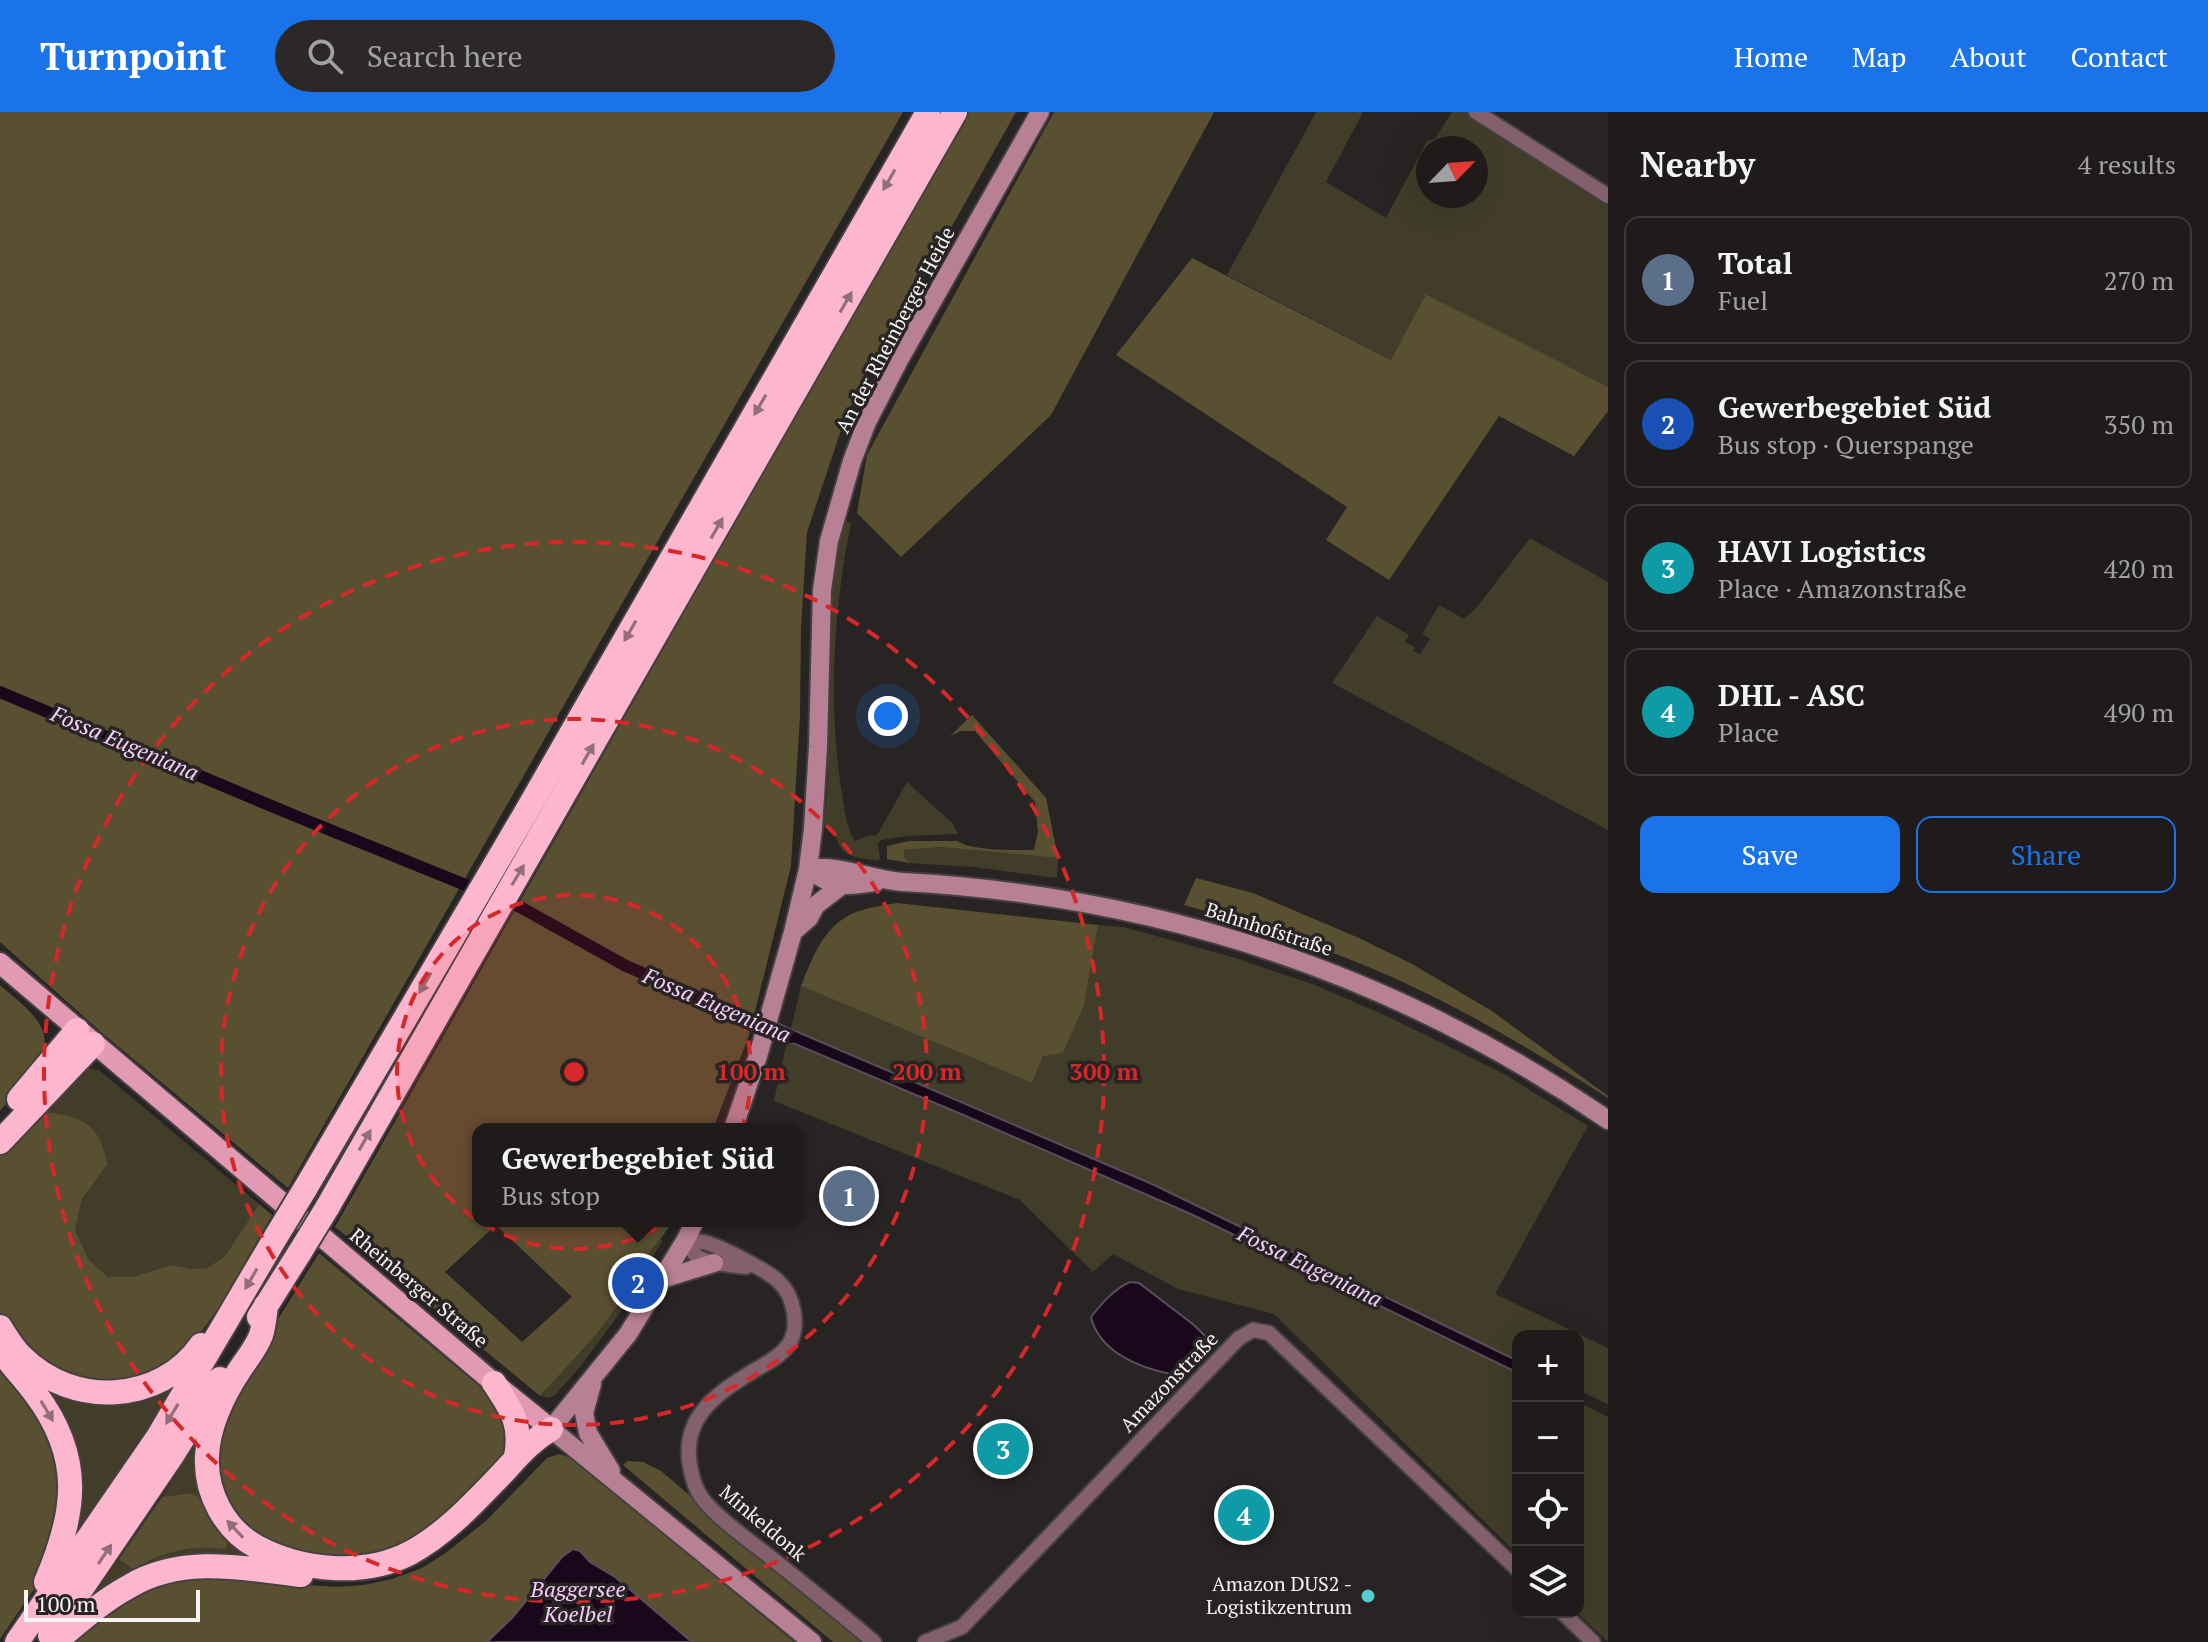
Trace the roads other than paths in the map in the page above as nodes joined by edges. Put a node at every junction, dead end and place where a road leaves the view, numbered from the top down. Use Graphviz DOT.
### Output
graph roads {
  1 [pos="928,112"];
  2 [pos="955,112"];
  3 [pos="1040,112"];
  4 [pos="1476,112"];
  5 [pos="1608,196"];
  6 [pos="808,869"];
  7 [pos="883,881"];
  8 [pos="842,885"];
  9 [pos="793,932"];
  10 [pos="0,963"];
  11 [pos="85,1037"];
  12 [pos="1608,1120"];
  13 [pos="0,1122"];
  14 [pos="735,1123"];
  15 [pos="0,1142"];
  16 [pos="692,1227"];
  17 [pos="685,1241"];
  18 [pos="714,1263"];
  19 [pos="762,1269"];
  20 [pos="662,1279"];
  21 [pos="266,1305"];
  22 [pos="226,1323"];
  23 [pos="0,1327"];
  24 [pos="0,1349"];
  25 [pos="594,1376"];
  26 [pos="494,1383"];
  27 [pos="551,1429"];
  28 [pos="516,1457"];
  29 [pos="619,1483"];
  30 [pos="1512,1564"];
  31 [pos="1568,1618"];
  32 [pos="29,1638"];
  33 [pos="55,1642"];
  34 [pos="812,1642"];
  35 [pos="874,1642"];
  36 [pos="925,1642"];
  37 [pos="1593,1642"];
  1 -- 22 [label="highway, one-way, bridge"];
  21 -- 2 [label="highway, one-way, bridge"];
  3 -- 6 [label="street, An der Rheinberger Heide"];
  4 -- 5 [label="street"];
  6 -- 7 [label="street, Bahnhofstraße"];
  6 -- 8 [label="street"];
  6 -- 9 [label="street, An der Rheinberger Heide"];
  7 -- 8 [label="street, Bahnhofstraße"];
  7 -- 12 [label="street, Bahnhofstraße"];
  8 -- 9 [label="street"];
  9 -- 14 [label="street, An der Rheinberger Heide"];
  10 -- 11 [label="main road, Rheinberger Straße"];
  11 -- 13 [label="highway"];
  11 -- 15 [label="highway"];
  11 -- 26 [label="main road, Rheinberger Straße"];
  16 -- 17 [label="street"];
  17 -- 18 [label="street"];
  17 -- 19 [label="street, Minkeldonk"];
  17 -- 20 [label="street"];
  18 -- 19 [label="street"];
  18 -- 20 [label="street"];
  19 -- 35 [label="street, Minkeldonk"];
  20 -- 25 [label="street"];
  28 -- 21 [label="highway, one-way"];
  32 -- 21 [label="highway, one-way"];
  22 -- 23 [label="highway"];
  22 -- 32 [label="highway, one-way"];
  24 -- 32 [label="highway, one-way"];
  25 -- 27 [label="street"];
  25 -- 29 [label="street"];
  26 -- 27 [label="main road, Rheinberger Straße"];
  26 -- 28 [label="highway"];
  27 -- 28 [label="highway"];
  27 -- 29 [label="street, Rheinberger Straße"];
  27 -- 33 [label="highway"];
  29 -- 34 [label="street, Rheinberger Straße"];
  30 -- 36 [label="street, Amazonstraße"];
  31 -- 37 [label="street"];
}
